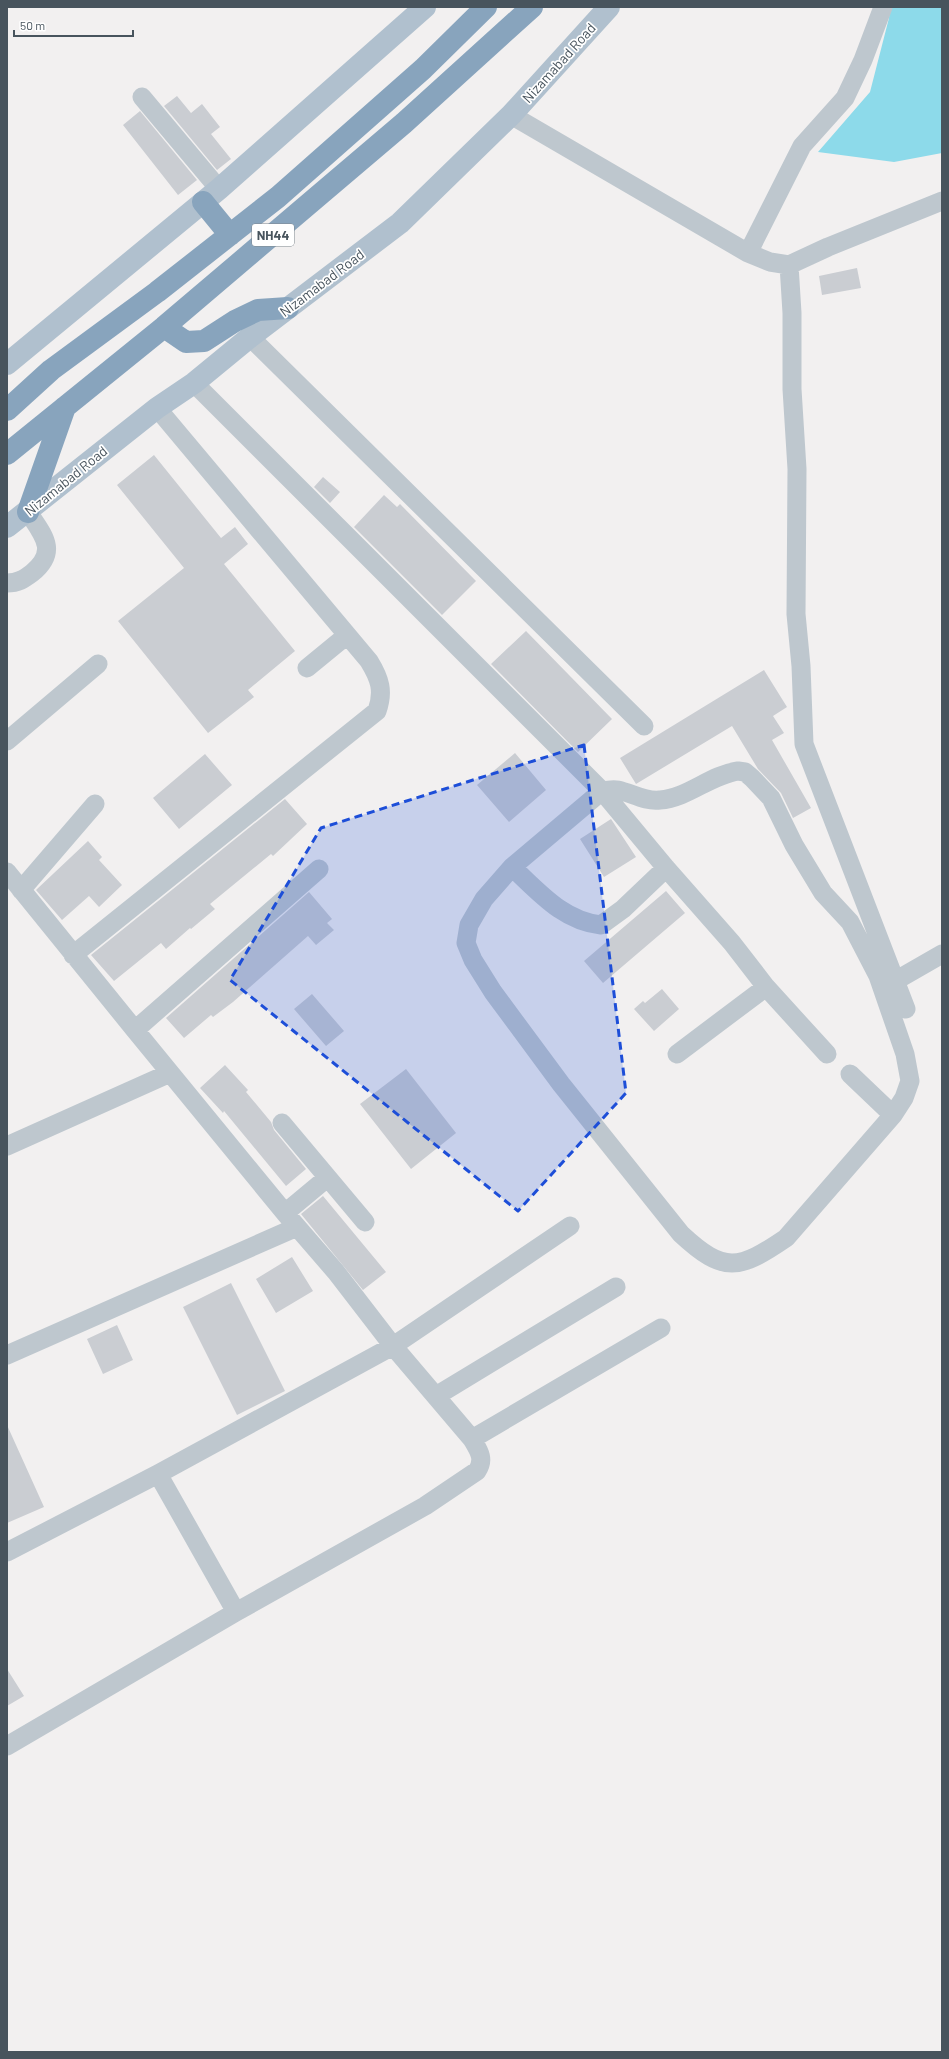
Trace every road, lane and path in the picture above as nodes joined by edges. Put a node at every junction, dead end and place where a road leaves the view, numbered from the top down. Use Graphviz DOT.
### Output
graph roads {
  1 [pos="425,7"];
  2 [pos="486,7"];
  3 [pos="532,7"];
  4 [pos="609,7"];
  5 [pos="883,7"];
  6 [pos="142,98"];
  7 [pos="511,115"];
  8 [pos="211,196"];
  9 [pos="942,201"];
  10 [pos="230,235"];
  11 [pos="748,253"];
  12 [pos="789,265"];
  13 [pos="288,308"];
  14 [pos="164,327"];
  15 [pos="250,337"];
  16 [pos="8,361"];
  17 [pos="194,384"];
  18 [pos="65,407"];
  19 [pos="157,408"];
  20 [pos="7,410"];
  21 [pos="7,454"];
  22 [pos="28,512"];
  23 [pos="7,527"];
  24 [pos="7,583"];
  25 [pos="346,636"];
  26 [pos="98,664"];
  27 [pos="307,668"];
  28 [pos="644,726"];
  29 [pos="7,741"];
  30 [pos="602,791"];
  31 [pos="95,804"];
  32 [pos="512,867"];
  33 [pos="666,868"];
  34 [pos="319,869"];
  35 [pos="7,872"];
  36 [pos="21,890"];
  37 [pos="942,954"];
  38 [pos="73,955"];
  39 [pos="895,981"];
  40 [pos="766,987"];
  41 [pos="906,1009"];
  42 [pos="135,1030"];
  43 [pos="677,1054"];
  44 [pos="827,1054"];
  45 [pos="170,1073"];
  46 [pos="850,1074"];
  47 [pos="893,1115"];
  48 [pos="282,1123"];
  49 [pos="7,1146"];
  50 [pos="327,1178"];
  51 [pos="291,1220"];
  52 [pos="365,1222"];
  53 [pos="570,1226"];
  54 [pos="616,1287"];
  55 [pos="661,1328"];
  56 [pos="394,1346"];
  57 [pos="7,1355"];
  58 [pos="436,1396"];
  59 [pos="472,1439"];
  60 [pos="158,1474"];
  61 [pos="7,1552"];
  62 [pos="236,1612"];
  63 [pos="7,1746"];
  1 -- 8 [label="main road"];
  2 -- 10 [label="highway, NH44"];
  3 -- 14 [label="highway, NH44"];
  4 -- 7 [label="main road, Nizamabad Road"];
  5 -- 11 [label="street"];
  6 -- 8 [label="street"];
  7 -- 11 [label="street"];
  7 -- 13 [label="main road, Nizamabad Road"];
  8 -- 10 [label="highway"];
  8 -- 16 [label="main road"];
  9 -- 12 [label="street"];
  10 -- 20 [label="highway, NH44"];
  11 -- 12 [label="street"];
  12 -- 39 [label="street"];
  13 -- 14 [label="highway"];
  13 -- 15 [label="main road, Nizamabad Road"];
  14 -- 18 [label="highway, NH44"];
  15 -- 17 [label="main road, Nizamabad Road"];
  15 -- 28 [label="street"];
  17 -- 19 [label="main road, Nizamabad Road"];
  17 -- 30 [label="street"];
  18 -- 21 [label="highway, NH44"];
  18 -- 22 [label="highway"];
  19 -- 22 [label="main road, Nizamabad Road"];
  19 -- 25 [label="street"];
  22 -- 23 [label="main road, Nizamabad Road"];
  22 -- 24 [label="street"];
  25 -- 27 [label="street"];
  25 -- 38 [label="street"];
  26 -- 29 [label="street"];
  30 -- 32 [label="street"];
  30 -- 33 [label="street"];
  30 -- 47 [label="street"];
  31 -- 36 [label="street"];
  32 -- 33 [label="street"];
  32 -- 47 [label="street"];
  33 -- 40 [label="street"];
  34 -- 42 [label="street"];
  35 -- 36 [label="street"];
  36 -- 38 [label="street"];
  37 -- 39 [label="street"];
  38 -- 42 [label="street"];
  39 -- 41 [label="street"];
  40 -- 43 [label="street"];
  40 -- 44 [label="street"];
  42 -- 45 [label="street"];
  45 -- 49 [label="street"];
  45 -- 51 [label="street"];
  46 -- 47 [label="street"];
  48 -- 50 [label="street"];
  50 -- 51 [label="street"];
  50 -- 52 [label="street"];
  51 -- 56 [label="street"];
  51 -- 57 [label="street"];
  53 -- 56 [label="street"];
  54 -- 58 [label="street"];
  55 -- 59 [label="street"];
  56 -- 58 [label="street"];
  56 -- 60 [label="street"];
  58 -- 59 [label="street"];
  59 -- 62 [label="street"];
  60 -- 61 [label="street"];
  60 -- 62 [label="street"];
  62 -- 63 [label="street"];
}
